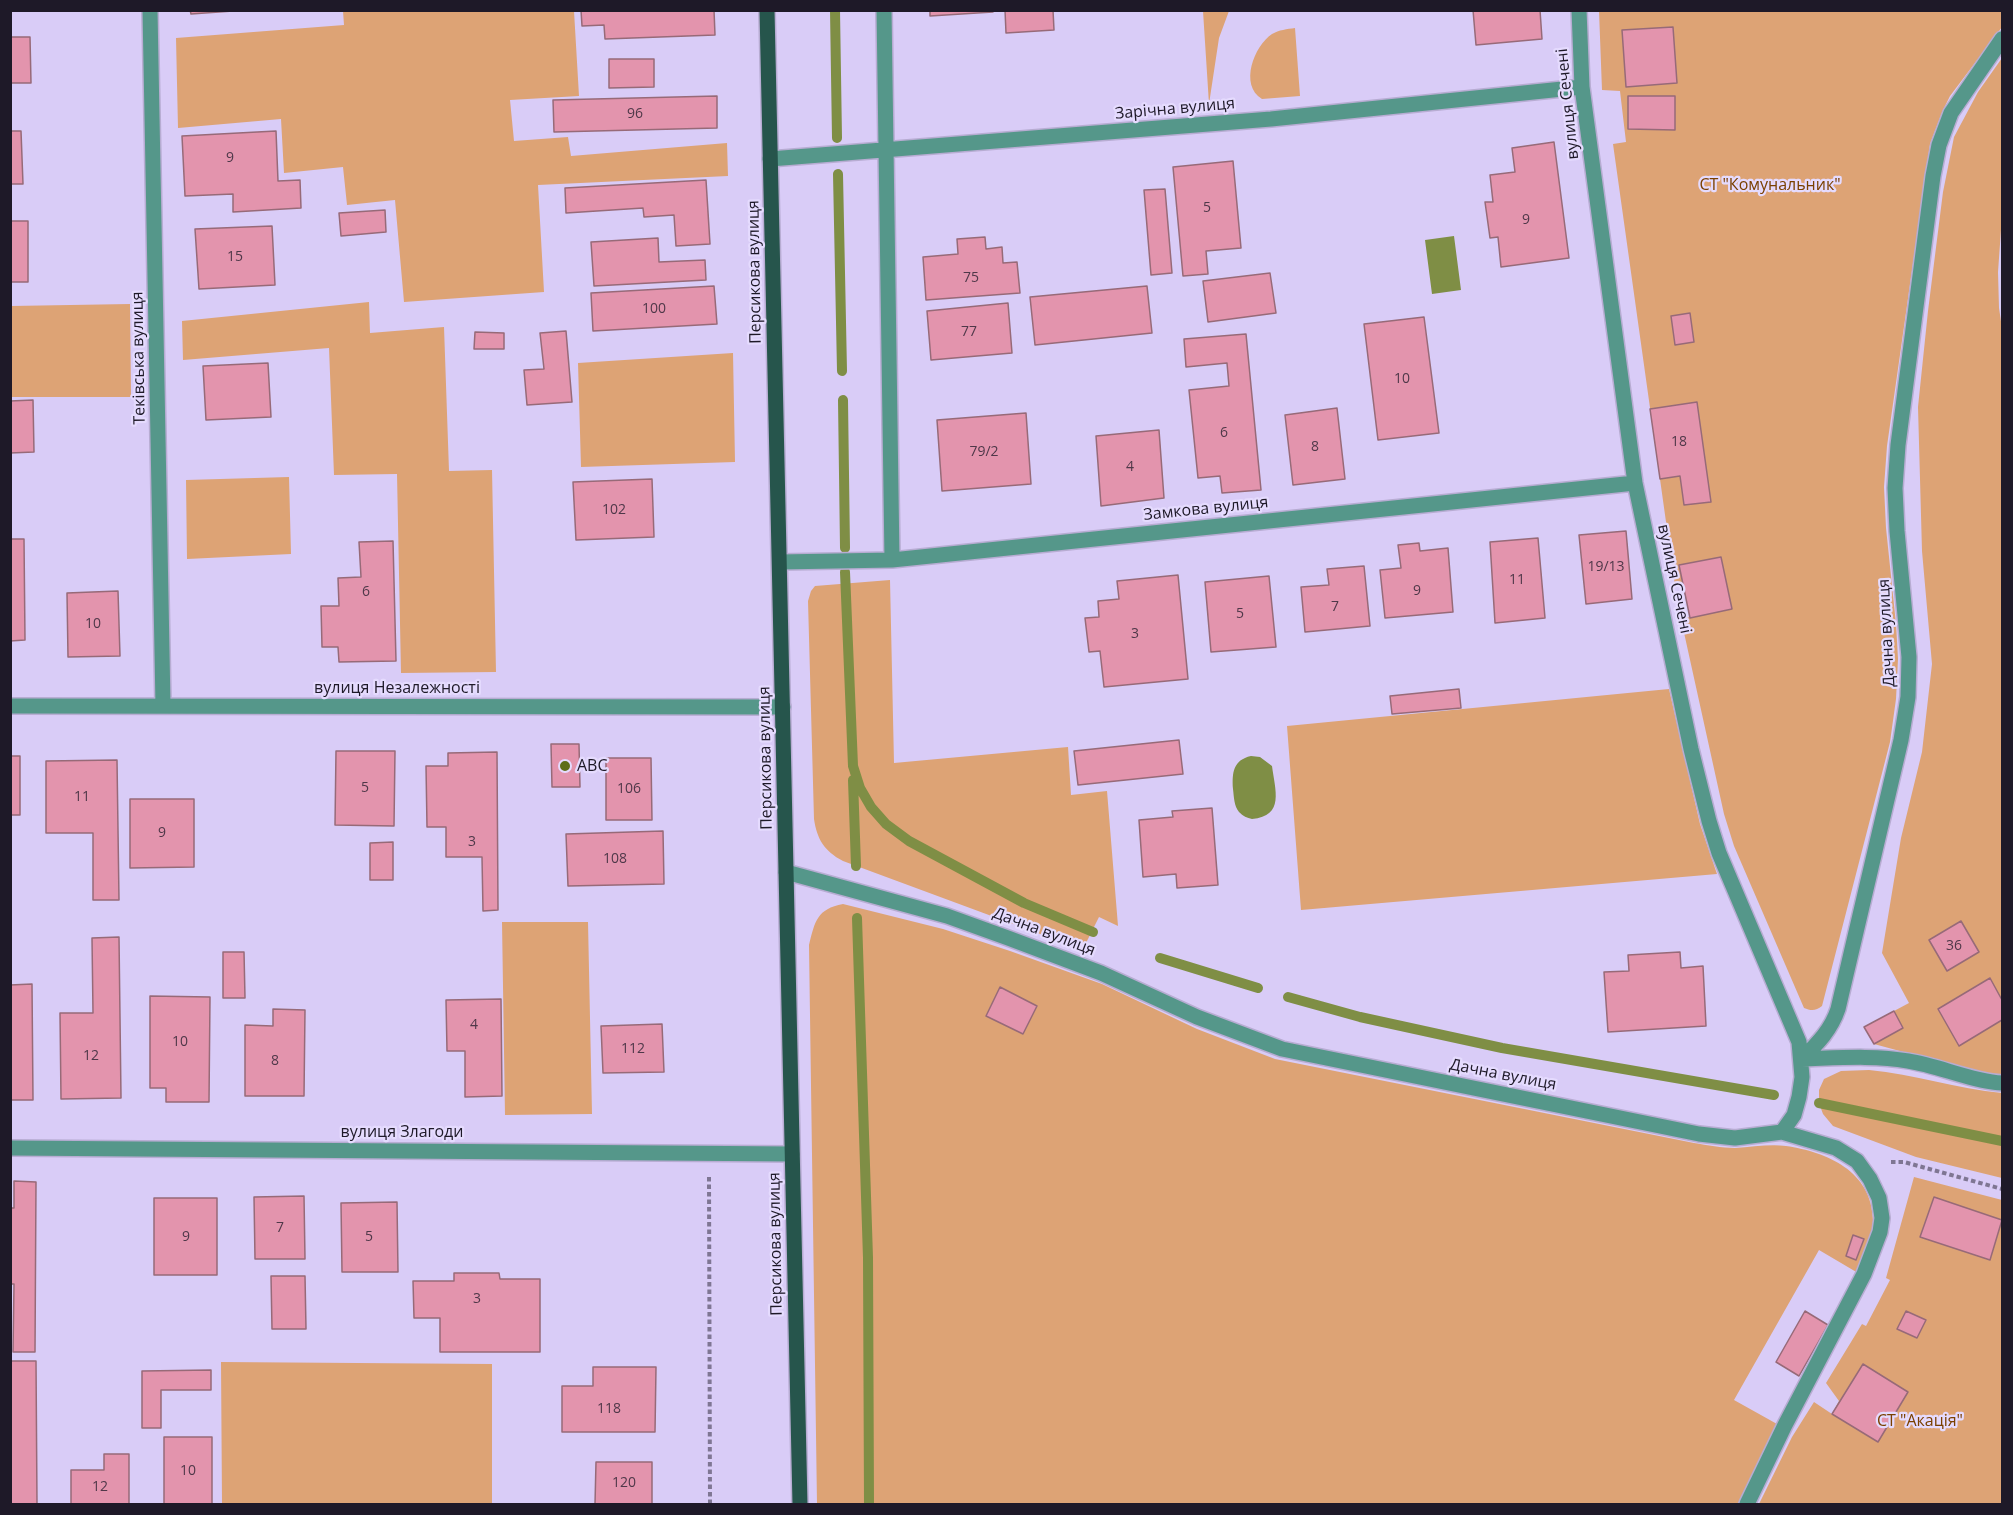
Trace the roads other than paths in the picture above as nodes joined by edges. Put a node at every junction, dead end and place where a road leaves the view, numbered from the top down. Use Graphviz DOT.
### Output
graph roads {
  1 [pos="150,10"];
  2 [pos="767,10"];
  3 [pos="884,10"];
  4 [pos="1579,10"];
  5 [pos="2002,39"];
  6 [pos="1582,87"];
  7 [pos="886,151"];
  8 [pos="770,159"];
  9 [pos="1635,483"];
  10 [pos="892,560"];
  11 [pos="780,562"];
  12 [pos="163,705"];
  13 [pos="10,706"];
  14 [pos="783,707"];
  15 [pos="786,872"];
  16 [pos="1802,1059"];
  17 [pos="2002,1083"];
  18 [pos="1782,1132"];
  19 [pos="10,1148"];
  20 [pos="792,1154"];
  21 [pos="800,1504"];
  22 [pos="1747,1504"];
  1 -- 12 [label="street, Теківська вулиця"];
  2 -- 8 [label="main road, Персикова вулиця"];
  3 -- 7 [label="street"];
  4 -- 6 [label="street, вулиця Сечені"];
  5 -- 16 [label="street, Дачна вулиця"];
  6 -- 7 [label="street, Зарічна вулиця"];
  6 -- 9 [label="street, вулиця Сечені"];
  7 -- 8 [label="street, Зарічна вулиця"];
  7 -- 10 [label="street"];
  8 -- 11 [label="main road, Персикова вулиця"];
  9 -- 10 [label="street, Замкова вулиця"];
  9 -- 16 [label="street, вулиця Сечені"];
  10 -- 11 [label="street, Замкова вулиця"];
  11 -- 14 [label="main road, Персикова вулиця"];
  12 -- 13 [label="street, вулиця Незалежності"];
  12 -- 14 [label="street, вулиця Незалежності"];
  14 -- 15 [label="main road, Персикова вулиця"];
  15 -- 18 [label="street, Дачна вулиця"];
  15 -- 20 [label="main road, Персикова вулиця"];
  16 -- 17 [label="street"];
  16 -- 18 [label="street, вулиця Сечені"];
  18 -- 22 [label="street, Дачна вулиця"];
  19 -- 20 [label="street, вулиця Злагоди"];
  20 -- 21 [label="main road, Персикова вулиця"];
}
